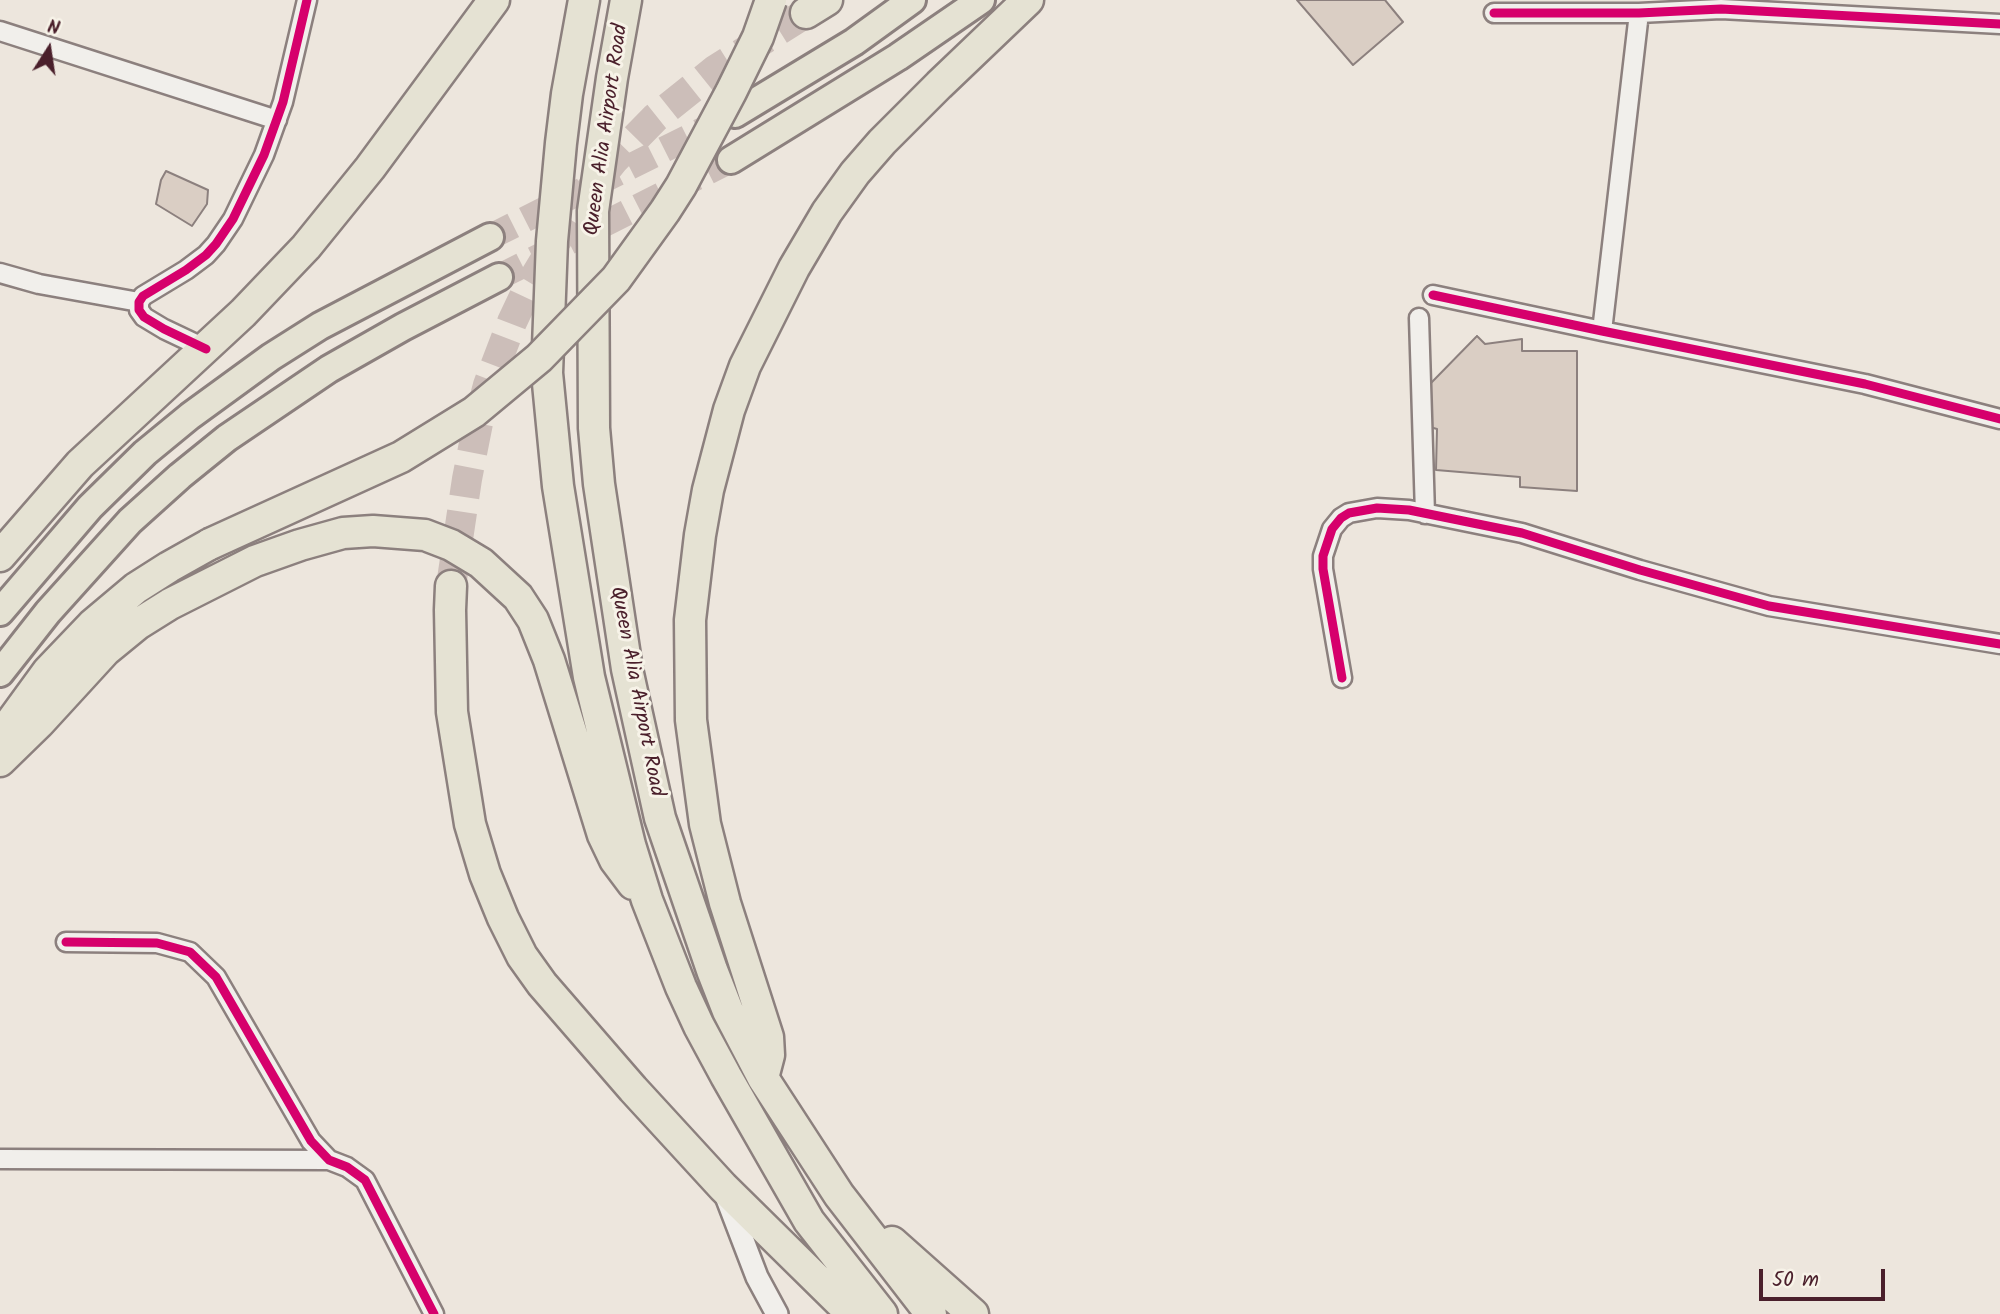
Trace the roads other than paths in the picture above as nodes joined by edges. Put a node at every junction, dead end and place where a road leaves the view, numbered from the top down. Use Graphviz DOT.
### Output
graph roads {
  1 [pos="307,0"];
  2 [pos="494,0"];
  3 [pos="584,0"];
  4 [pos="626,0"];
  5 [pos="771,0"];
  6 [pos="912,0"];
  7 [pos="981,0"];
  8 [pos="1028,0"];
  9 [pos="1721,5"];
  10 [pos="1494,13"];
  11 [pos="1639,13"];
  12 [pos="2000,24"];
  13 [pos="0,31"];
  14 [pos="735,114"];
  15 [pos="277,120"];
  16 [pos="731,160"];
  17 [pos="490,237"];
  18 [pos="0,274"];
  19 [pos="499,277"];
  20 [pos="1433,295"];
  21 [pos="139,302"];
  22 [pos="1419,318"];
  23 [pos="1602,331"];
  24 [pos="206,349"];
  25 [pos="2000,419"];
  26 [pos="1425,513"];
  27 [pos="0,556"];
  28 [pos="451,586"];
  29 [pos="0,612"];
  30 [pos="2000,643"];
  31 [pos="0,673"];
  32 [pos="1342,678"];
  33 [pos="0,737"];
  34 [pos="0,761"];
  35 [pos="647,900"];
  36 [pos="66,942"];
  37 [pos="763,1078"];
  38 [pos="0,1159"];
  39 [pos="329,1160"];
  40 [pos="723,1187"];
  41 [pos="839,1195"];
  42 [pos="434,1314"];
  43 [pos="777,1314"];
  44 [pos="852,1314"];
  45 [pos="882,1314"];
  46 [pos="931,1314"];
  47 [pos="973,1314"];
  1 -- 15 [label="street"];
  2 -- 24 [label="highway"];
  3 -- 35 [label="highway, Queen Alia Airport Road"];
  4 -- 37 [label="highway, Queen Alia Airport Road"];
  5 -- 33 [label="highway, bridge"];
  6 -- 14 [label="main road"];
  7 -- 16 [label="main road"];
  8 -- 37 [label="highway"];
  9 -- 11 [label="street"];
  9 -- 12 [label="street"];
  10 -- 11 [label="street"];
  11 -- 23 [label="street"];
  13 -- 15 [label="street"];
  15 -- 21 [label="street"];
  17 -- 29 [label="main road"];
  18 -- 21 [label="street"];
  19 -- 31 [label="main road"];
  20 -- 23 [label="street"];
  21 -- 24 [label="street"];
  22 -- 26 [label="street"];
  23 -- 25 [label="street"];
  24 -- 27 [label="highway"];
  26 -- 30 [label="street"];
  26 -- 32 [label="street"];
  28 -- 40 [label="highway"];
  34 -- 35 [label="highway"];
  35 -- 45 [label="highway, Queen Alia Airport Road"];
  36 -- 39 [label="street"];
  37 -- 41 [label="highway, Queen Alia Airport Road"];
  38 -- 39 [label="street"];
  39 -- 42 [label="street"];
  40 -- 43 [label="street"];
  40 -- 44 [label="highway"];
  41 -- 46 [label="highway, Queen Alia Airport Road"];
  41 -- 47 [label="highway"];
}
